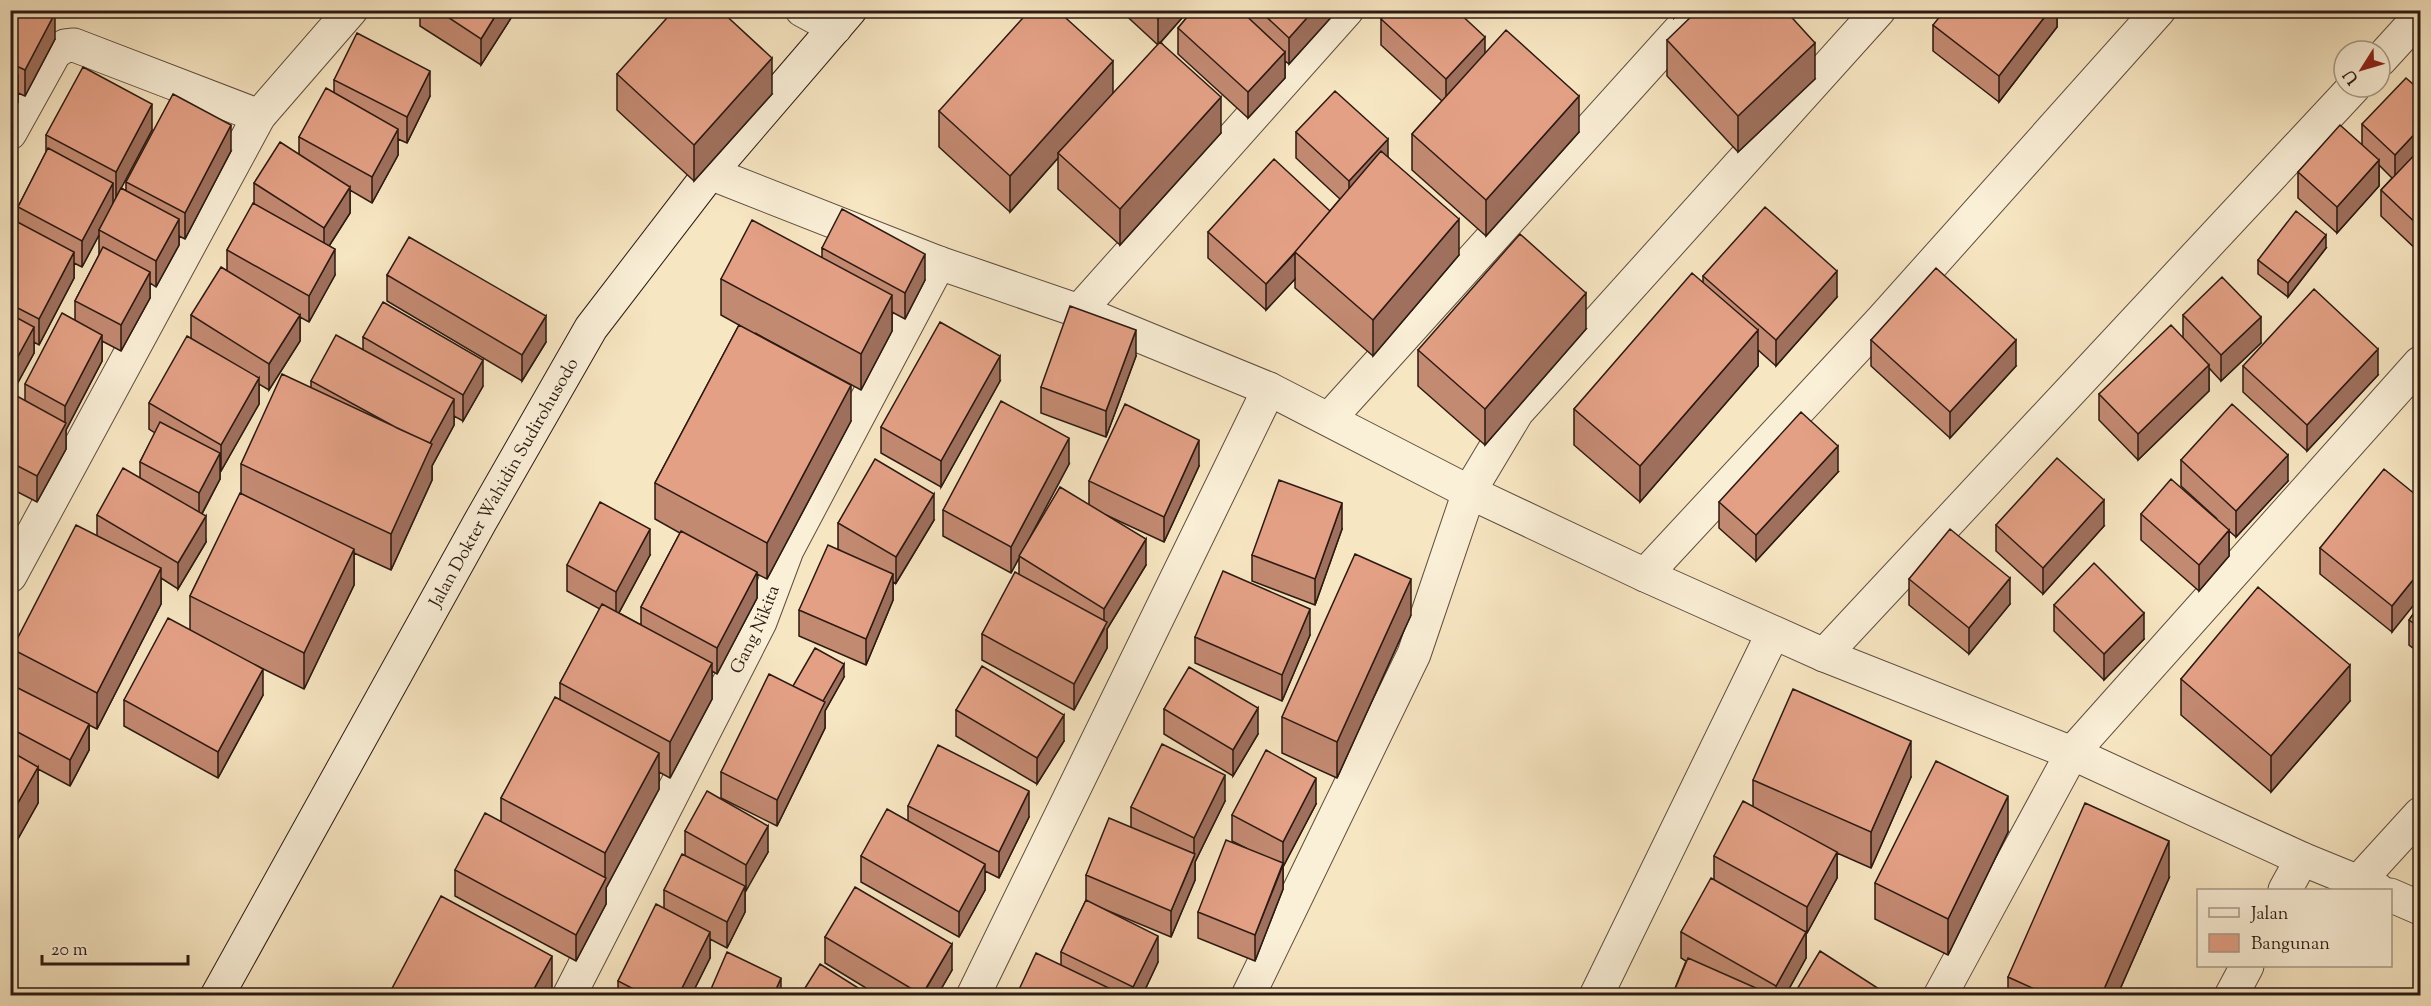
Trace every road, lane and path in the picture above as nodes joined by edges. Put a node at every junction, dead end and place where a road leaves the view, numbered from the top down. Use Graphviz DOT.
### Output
graph roads {
  1 [pos="351,10"];
  2 [pos="802,10"];
  3 [pos="1347,10"];
  4 [pos="1698,10"];
  5 [pos="1880,10"];
  6 [pos="2159,10"];
  7 [pos="2421,16"];
  8 [pos="843,19"];
  9 [pos="2392,47"];
  10 [pos="2344,99"];
  11 [pos="259,116"];
  12 [pos="10,133"];
  13 [pos="710,172"];
  14 [pos="939,263"];
  15 [pos="1079,311"];
  16 [pos="2421,363"];
  17 [pos="1269,389"];
  18 [pos="1329,418"];
  19 [pos="1469,492"];
  20 [pos="1645,575"];
  21 [pos="10,576"];
  22 [pos="1773,633"];
  23 [pos="1824,655"];
  24 [pos="2072,753"];
  25 [pos="2421,814"];
  26 [pos="2302,859"];
  27 [pos="2368,886"];
  28 [pos="2287,889"];
  29 [pos="2392,895"];
  30 [pos="2421,908"];
  31 [pos="2246,967"];
  32 [pos="217,996"];
  33 [pos="569,996"];
  34 [pos="973,996"];
  35 [pos="1248,996"];
  36 [pos="1596,996"];
  37 [pos="1940,996"];
  38 [pos="2231,996"];
  1 -- 11 [label="street"];
  2 -- 8 [label="street"];
  3 -- 15 [label="street"];
  4 -- 18 [label="street"];
  5 -- 19 [label="street"];
  6 -- 20 [label="street"];
  7 -- 9 [label="street"];
  8 -- 13 [label="street, Jalan Dokter Wahidin Sudirohusodo"];
  10 -- 23 [label="street"];
  11 -- 12 [label="street"];
  11 -- 21 [label="street"];
  13 -- 14 [label="street"];
  13 -- 32 [label="street, Jalan Dokter Wahidin Sudirohusodo"];
  14 -- 15 [label="street"];
  14 -- 33 [label="street, Gang Nikita"];
  15 -- 17 [label="street"];
  16 -- 24 [label="street"];
  17 -- 18 [label="street"];
  17 -- 34 [label="street"];
  18 -- 19 [label="street"];
  19 -- 20 [label="street"];
  19 -- 35 [label="street"];
  20 -- 22 [label="street"];
  22 -- 23 [label="street"];
  22 -- 36 [label="street"];
  23 -- 24 [label="street"];
  24 -- 26 [label="street"];
  24 -- 37 [label="street"];
  25 -- 27 [label="street"];
  26 -- 27 [label="street"];
  26 -- 28 [label="street"];
  29 -- 30 [label="street"];
  31 -- 38 [label="street"];
}
